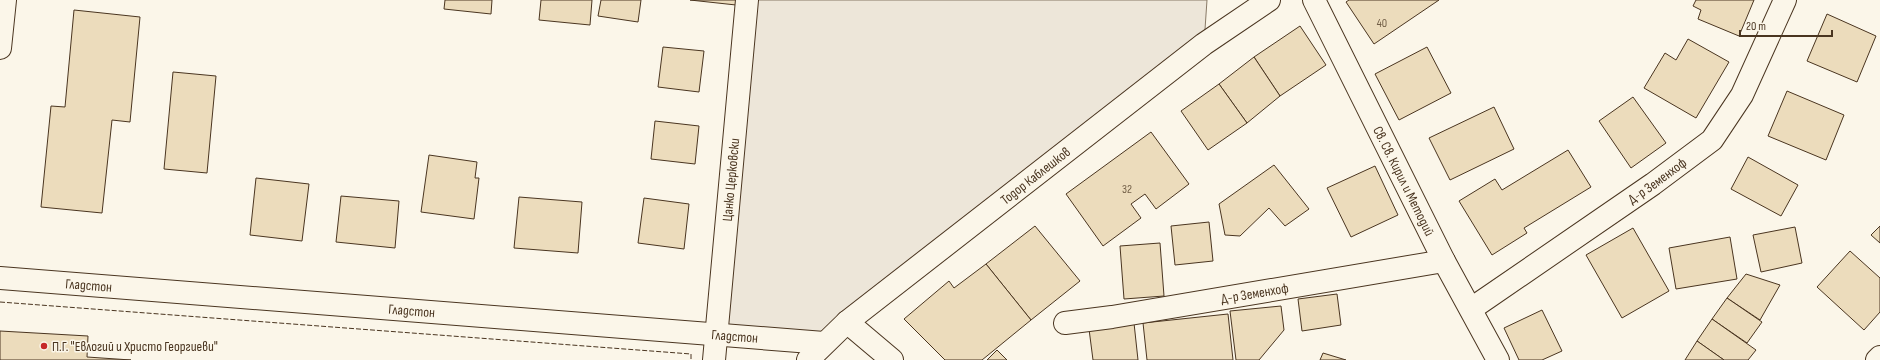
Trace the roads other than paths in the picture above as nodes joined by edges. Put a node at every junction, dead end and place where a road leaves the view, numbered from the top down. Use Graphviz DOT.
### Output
graph roads {
  1 [pos="5,0"];
  2 [pos="747,0"];
  3 [pos="1269,0"];
  4 [pos="1314,0"];
  5 [pos="1785,0"];
  6 [pos="0,48"];
  7 [pos="1444,261"];
  8 [pos="0,278"];
  9 [pos="1471,309"];
  10 [pos="847,322"];
  11 [pos="1065,323"];
  12 [pos="716,335"];
  13 [pos="824,343"];
  14 [pos="1880,357"];
  15 [pos="714,360"];
  16 [pos="808,360"];
  17 [pos="892,360"];
  18 [pos="1498,360"];
  19 [pos="1877,360"];
  1 -- 6 [label="street"];
  2 -- 12 [label="street, Цанко Церковски"];
  3 -- 10 [label="street, Тодор Каблешков"];
  4 -- 7 [label="street, Св. Св. Кирил и Методий"];
  5 -- 9 [label="street, Д-р Земенхоф"];
  7 -- 9 [label="street, Св. Св. Кирил и Методий"];
  7 -- 11 [label="street, Д-р Земенхоф"];
  8 -- 12 [label="street, Гладстон"];
  9 -- 18 [label="street, Св. Св. Кирил и Методий"];
  10 -- 13 [label="street, Тодор Каблешков"];
  10 -- 17 [label="street"];
  12 -- 13 [label="street, Гладстон"];
  12 -- 15 [label="street, Цанко Церковски"];
  13 -- 16 [label="street, Тодор Каблешков"];
  14 -- 19 [label="street"];
}
